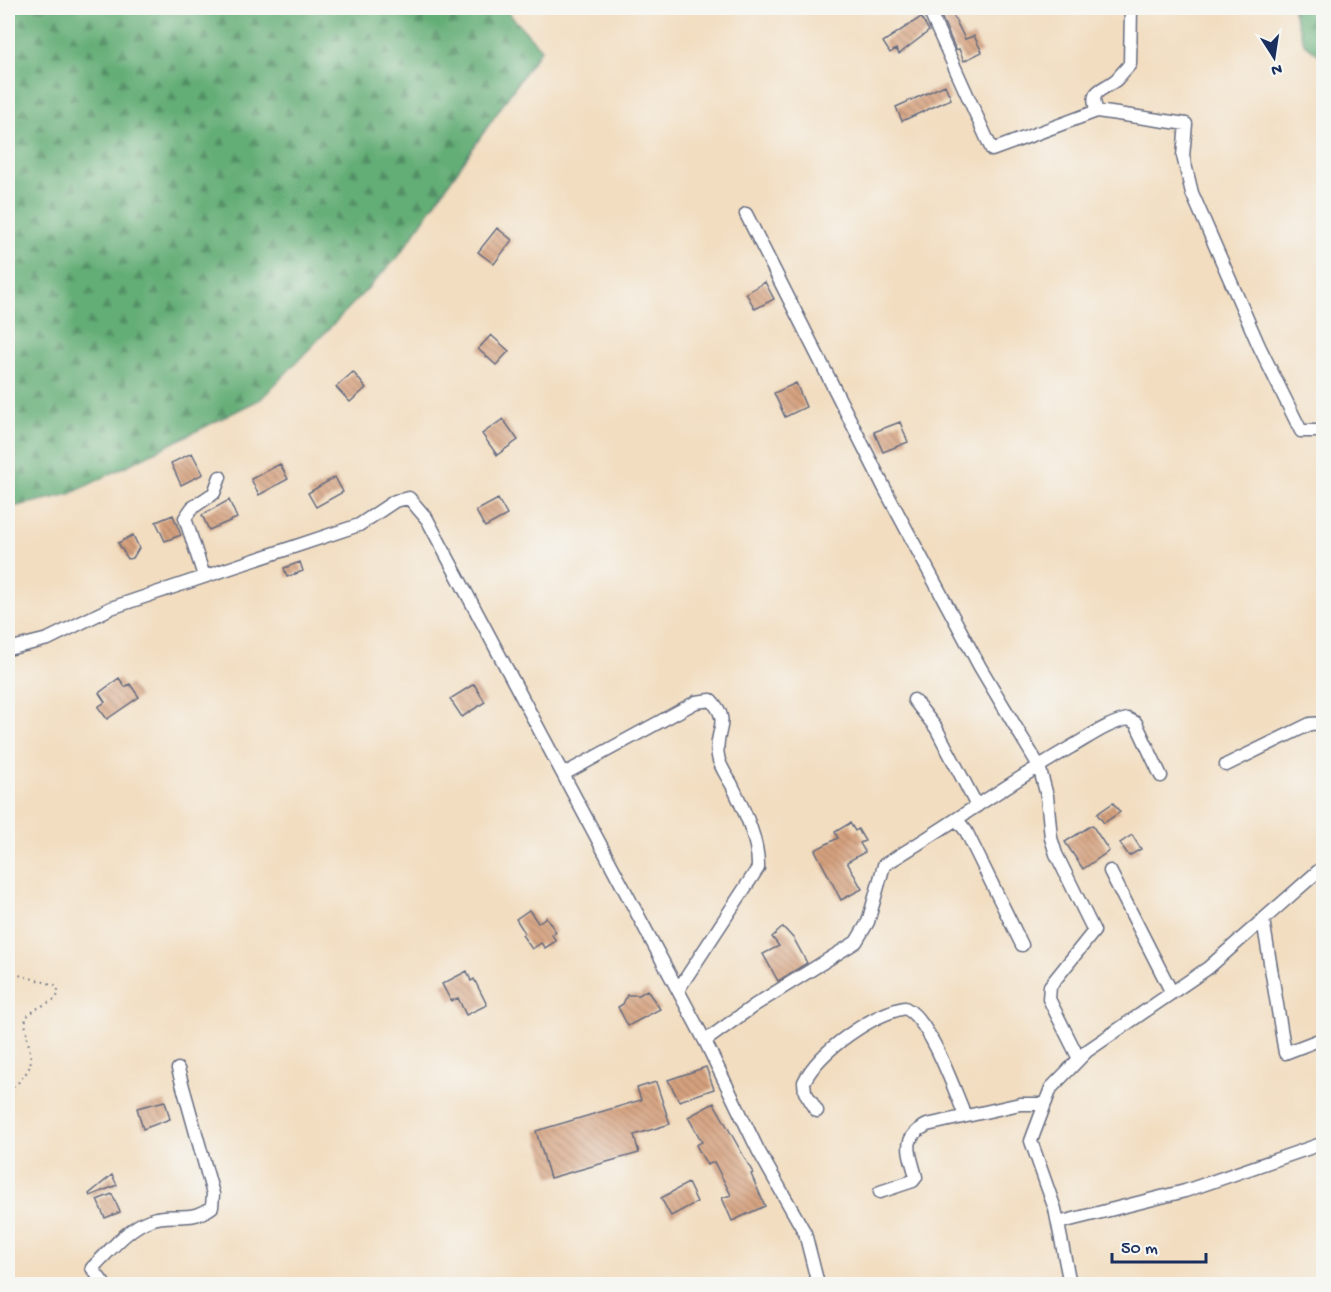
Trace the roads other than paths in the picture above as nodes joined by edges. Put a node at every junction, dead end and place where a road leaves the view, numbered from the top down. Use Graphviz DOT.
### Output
graph roads {
  1 [pos="928,8"];
  2 [pos="1131,8"];
  3 [pos="1097,111"];
  4 [pos="746,214"];
  5 [pos="1323,431"];
  6 [pos="220,477"];
  7 [pos="204,576"];
  8 [pos="8,649"];
  9 [pos="914,700"];
  10 [pos="1323,723"];
  11 [pos="1039,765"];
  12 [pos="1226,765"];
  13 [pos="564,774"];
  14 [pos="1161,776"];
  15 [pos="977,806"];
  16 [pos="958,820"];
  17 [pos="1323,866"];
  18 [pos="1110,871"];
  19 [pos="1263,920"];
  20 [pos="1022,945"];
  21 [pos="678,990"];
  22 [pos="1172,993"];
  23 [pos="1323,1038"];
  24 [pos="705,1041"];
  25 [pos="1079,1059"];
  26 [pos="178,1069"];
  27 [pos="1045,1104"];
  28 [pos="817,1111"];
  29 [pos="965,1115"];
  30 [pos="1323,1143"];
  31 [pos="880,1192"];
  32 [pos="1058,1223"];
  33 [pos="104,1284"];
  34 [pos="818,1284"];
  35 [pos="1070,1284"];
  1 -- 3 [label="street"];
  2 -- 3 [label="street"];
  3 -- 5 [label="street"];
  4 -- 11 [label="street"];
  6 -- 7 [label="street"];
  7 -- 8 [label="street"];
  7 -- 13 [label="street"];
  9 -- 15 [label="street"];
  10 -- 12 [label="street"];
  11 -- 14 [label="street"];
  11 -- 15 [label="street"];
  11 -- 25 [label="street"];
  13 -- 21 [label="street"];
  13 -- 21 [label="street"];
  15 -- 16 [label="street"];
  16 -- 20 [label="street"];
  16 -- 24 [label="street"];
  17 -- 19 [label="street"];
  18 -- 22 [label="street"];
  19 -- 22 [label="street"];
  19 -- 23 [label="street"];
  21 -- 24 [label="street"];
  22 -- 25 [label="street"];
  24 -- 34 [label="street"];
  25 -- 27 [label="street"];
  26 -- 33 [label="street"];
  27 -- 29 [label="street"];
  27 -- 32 [label="street"];
  28 -- 29 [label="street"];
  29 -- 31 [label="street"];
  30 -- 32 [label="street"];
  32 -- 35 [label="street"];
}
